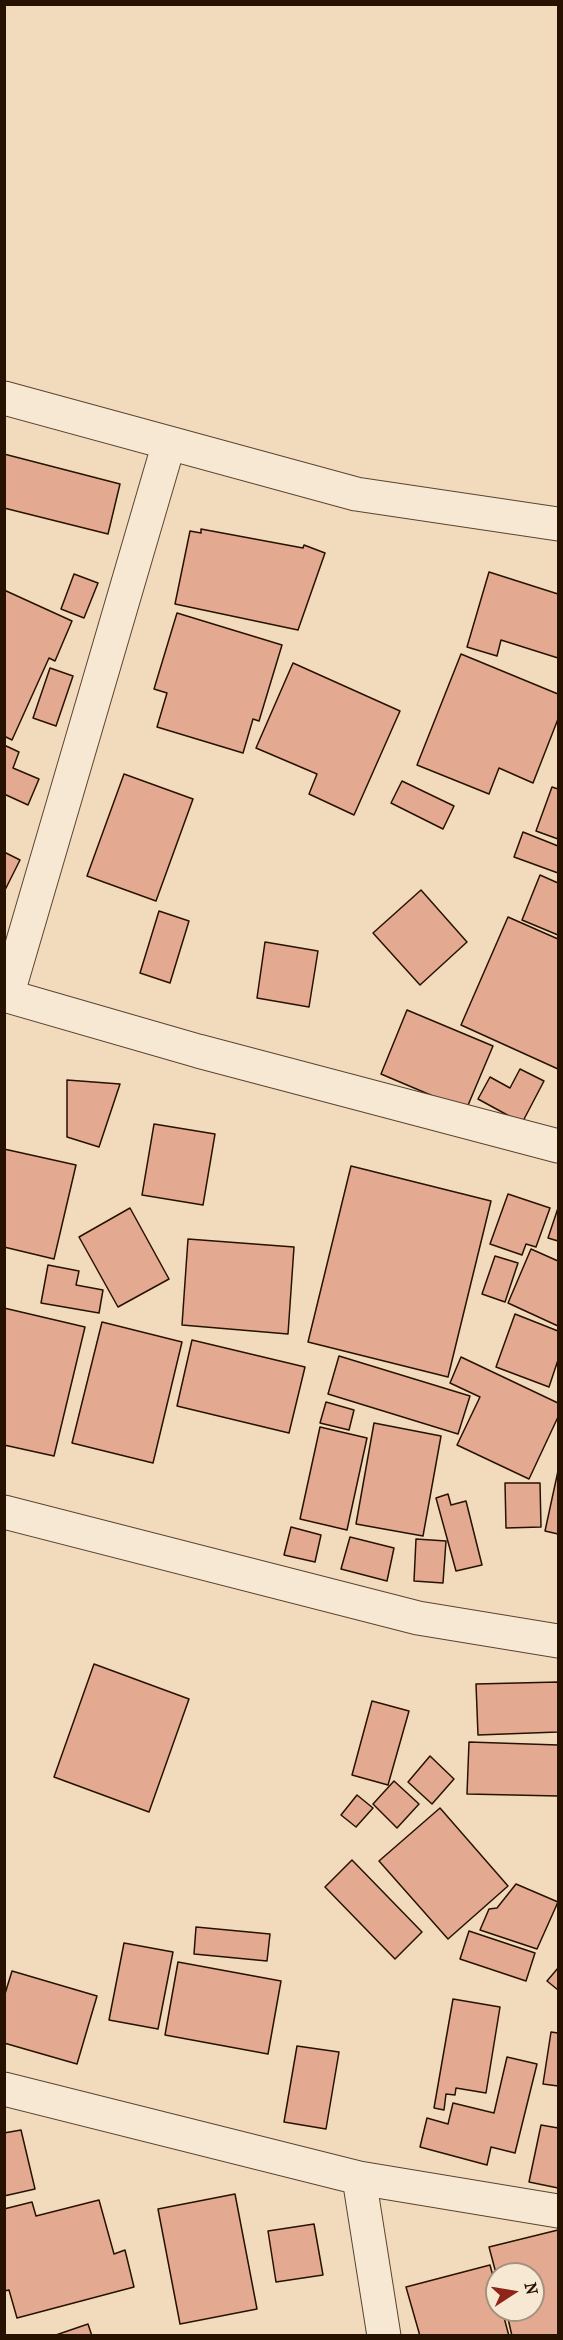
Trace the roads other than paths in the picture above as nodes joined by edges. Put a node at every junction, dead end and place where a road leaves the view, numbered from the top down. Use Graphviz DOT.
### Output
graph roads {
  1 [pos="4,398"];
  2 [pos="170,443"];
  3 [pos="558,524"];
  4 [pos="6,995"];
  5 [pos="558,1146"];
  6 [pos="4,1512"];
  7 [pos="558,1641"];
  8 [pos="4,2089"];
  9 [pos="358,2178"];
  10 [pos="558,2211"];
  11 [pos="384,2336"];
  1 -- 2 [label="street"];
  2 -- 3 [label="street"];
  2 -- 4 [label="street"];
  4 -- 5 [label="street"];
  6 -- 7 [label="street"];
  8 -- 9 [label="street"];
  9 -- 10 [label="street"];
  9 -- 11 [label="street"];
}
